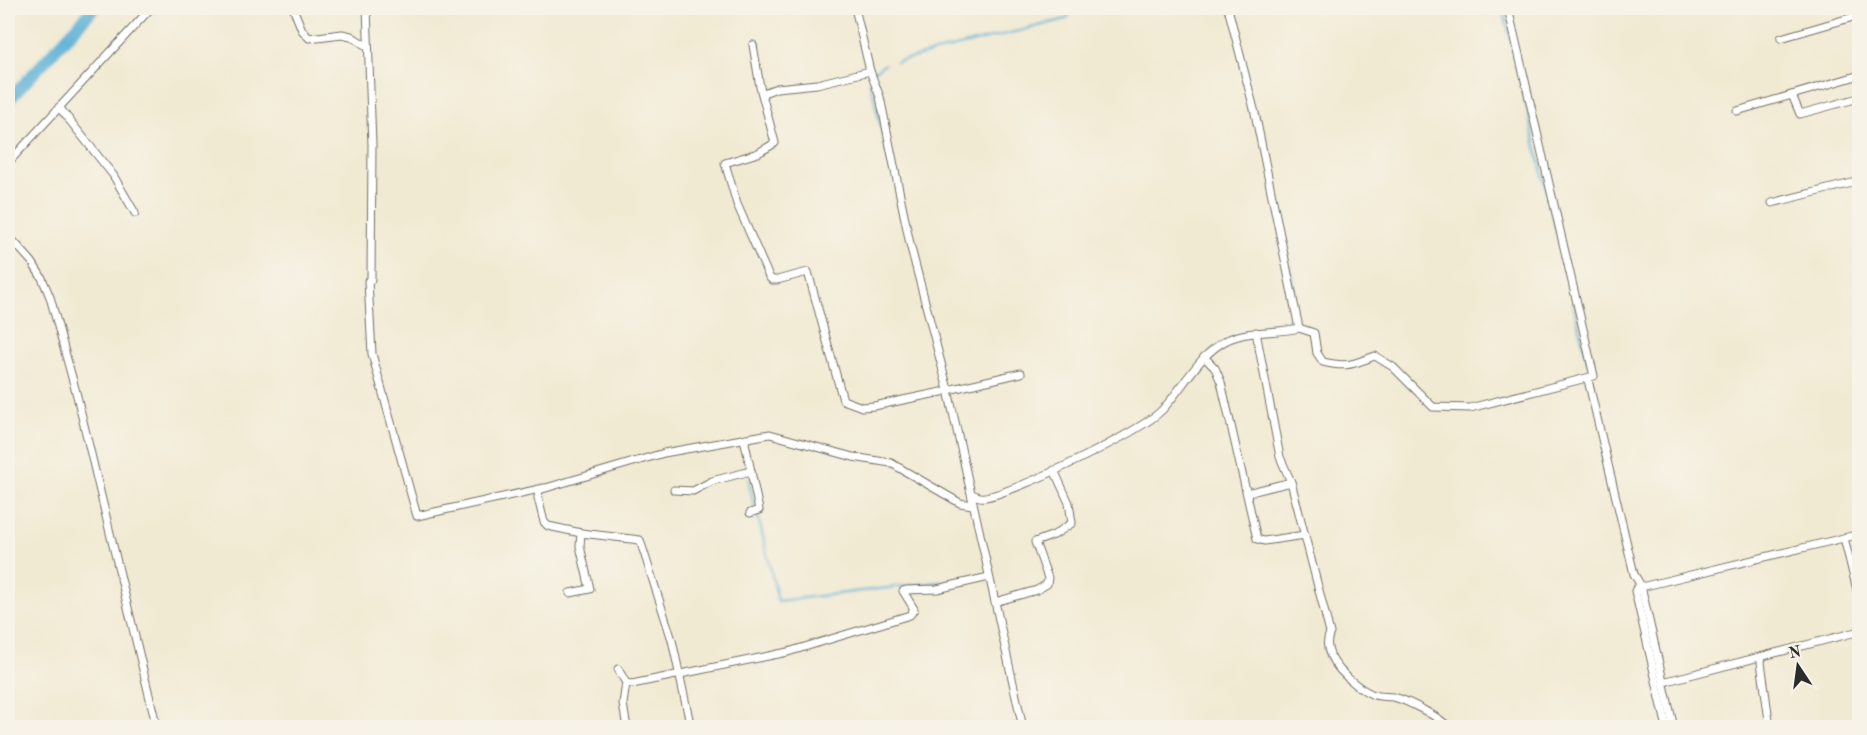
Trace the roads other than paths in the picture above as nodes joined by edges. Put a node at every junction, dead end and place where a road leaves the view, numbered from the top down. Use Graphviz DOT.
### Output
graph roads {
  1 [pos="151,8"];
  2 [pos="293,8"];
  3 [pos="367,8"];
  4 [pos="855,8"];
  5 [pos="1228,8"];
  6 [pos="1508,8"];
  7 [pos="1860,15"];
  8 [pos="1781,38"];
  9 [pos="753,45"];
  10 [pos="368,47"];
  11 [pos="870,71"];
  12 [pos="1860,75"];
  13 [pos="763,93"];
  14 [pos="1792,95"];
  15 [pos="1860,104"];
  16 [pos="59,107"];
  17 [pos="1737,111"];
  18 [pos="8,163"];
  19 [pos="1860,181"];
  20 [pos="1772,203"];
  21 [pos="135,213"];
  22 [pos="8,235"];
  23 [pos="1299,328"];
  24 [pos="1256,332"];
  25 [pos="1204,357"];
  26 [pos="1021,373"];
  27 [pos="1591,378"];
  28 [pos="945,391"];
  29 [pos="746,438"];
  30 [pos="1054,470"];
  31 [pos="751,471"];
  32 [pos="1292,482"];
  33 [pos="546,487"];
  34 [pos="674,490"];
  35 [pos="1247,493"];
  36 [pos="972,494"];
  37 [pos="973,505"];
  38 [pos="750,513"];
  39 [pos="580,533"];
  40 [pos="1860,534"];
  41 [pos="1305,535"];
  42 [pos="1844,538"];
  43 [pos="989,577"];
  44 [pos="1641,586"];
  45 [pos="570,593"];
  46 [pos="995,602"];
  47 [pos="1860,602"];
  48 [pos="1860,631"];
  49 [pos="1762,657"];
  50 [pos="618,669"];
  51 [pos="677,674"];
  52 [pos="1663,682"];
  53 [pos="626,683"];
  54 [pos="157,728"];
  55 [pos="627,728"];
  56 [pos="691,728"];
  57 [pos="1023,728"];
  58 [pos="1450,728"];
  59 [pos="1667,728"];
  60 [pos="1674,728"];
  61 [pos="1770,728"];
  1 -- 16 [label="street"];
  2 -- 10 [label="street"];
  3 -- 10 [label="street"];
  4 -- 11 [label="street"];
  5 -- 23 [label="street"];
  6 -- 27 [label="street"];
  7 -- 8 [label="street"];
  9 -- 13 [label="street"];
  10 -- 33 [label="street"];
  11 -- 13 [label="street"];
  11 -- 28 [label="street"];
  12 -- 14 [label="street"];
  13 -- 28 [label="street"];
  14 -- 15 [label="street"];
  14 -- 17 [label="street"];
  16 -- 18 [label="street"];
  16 -- 21 [label="street"];
  19 -- 20 [label="street"];
  22 -- 54 [label="street"];
  23 -- 24 [label="street"];
  23 -- 27 [label="street"];
  24 -- 25 [label="street"];
  24 -- 32 [label="street"];
  25 -- 30 [label="street"];
  25 -- 35 [label="street"];
  26 -- 28 [label="street"];
  27 -- 44 [label="street"];
  28 -- 36 [label="street"];
  29 -- 31 [label="street"];
  29 -- 33 [label="street"];
  29 -- 37 [label="street"];
  30 -- 36 [label="street"];
  30 -- 46 [label="street"];
  31 -- 34 [label="street"];
  31 -- 38 [label="street"];
  32 -- 35 [label="street"];
  32 -- 41 [label="street"];
  33 -- 39 [label="street"];
  35 -- 41 [label="street"];
  36 -- 37 [label="street"];
  37 -- 43 [label="street"];
  39 -- 45 [label="street"];
  39 -- 51 [label="street"];
  40 -- 42 [label="street"];
  41 -- 58 [label="street"];
  42 -- 44 [label="street"];
  42 -- 47 [label="street"];
  43 -- 46 [label="street"];
  43 -- 51 [label="street"];
  44 -- 52 [label="street"];
  44 -- 59 [label="street"];
  46 -- 57 [label="street"];
  48 -- 49 [label="street"];
  49 -- 52 [label="street"];
  49 -- 61 [label="street"];
  50 -- 53 [label="street"];
  51 -- 53 [label="street"];
  51 -- 56 [label="street"];
  52 -- 60 [label="street"];
  53 -- 55 [label="street"];
}
